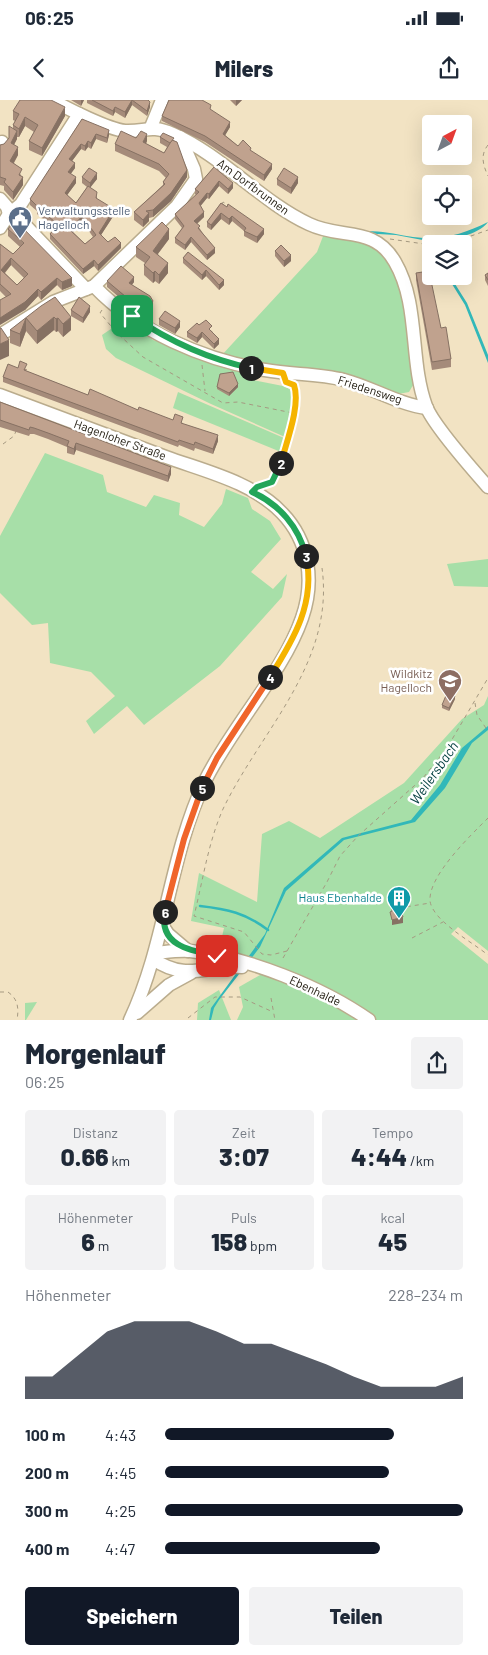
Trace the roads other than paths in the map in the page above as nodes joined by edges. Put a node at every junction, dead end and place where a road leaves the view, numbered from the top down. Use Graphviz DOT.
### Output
graph roads {
  1 [pos="52,100"];
  2 [pos="162,100"];
  3 [pos="79,114"];
  4 [pos="151,127"];
  5 [pos="180,137"];
  6 [pos="0,199"];
  7 [pos="9,214"];
  8 [pos="0,228"];
  9 [pos="90,288"];
  10 [pos="0,335"];
  11 [pos="421,382"];
  12 [pos="0,395"];
  13 [pos="403,400"];
  14 [pos="427,408"];
  15 [pos="488,487"];
  16 [pos="162,925"];
  17 [pos="188,951"];
  18 [pos="154,956"];
  19 [pos="259,969"];
  20 [pos="192,972"];
  21 [pos="130,1020"];
  22 [pos="369,1020"];
  1 -- 3 [label="street, Am Dorfbrunnen"];
  2 -- 4 [label="street"];
  3 -- 4 [label="street, Am Dorfbrunnen"];
  3 -- 7 [label="street"];
  4 -- 5 [label="street, Am Dorfbrunnen"];
  5 -- 9 [label="street"];
  5 -- 11 [label="street, Am Dorfbrunnen"];
  6 -- 7 [label="street"];
  7 -- 8 [label="street"];
  7 -- 9 [label="street, Friedensweg"];
  9 -- 10 [label="street"];
  9 -- 13 [label="street, Friedensweg"];
  11 -- 13 [label="street"];
  11 -- 14 [label="street"];
  12 -- 16 [label="street, Hagenloher Straße"];
  13 -- 14 [label="street, Friedensweg"];
  14 -- 15 [label="street"];
  16 -- 17 [label="street"];
  16 -- 18 [label="street, Hagenloher Straße"];
  17 -- 18 [label="street, Ebenhalde"];
  17 -- 19 [label="street, Ebenhalde"];
  18 -- 20 [label="street, Ebenhalde"];
  18 -- 21 [label="street, Hagenloher Straße"];
  19 -- 20 [label="street, Ebenhalde"];
  19 -- 22 [label="street, Ebenhalde"];
  20 -- 21 [label="street"];
}
